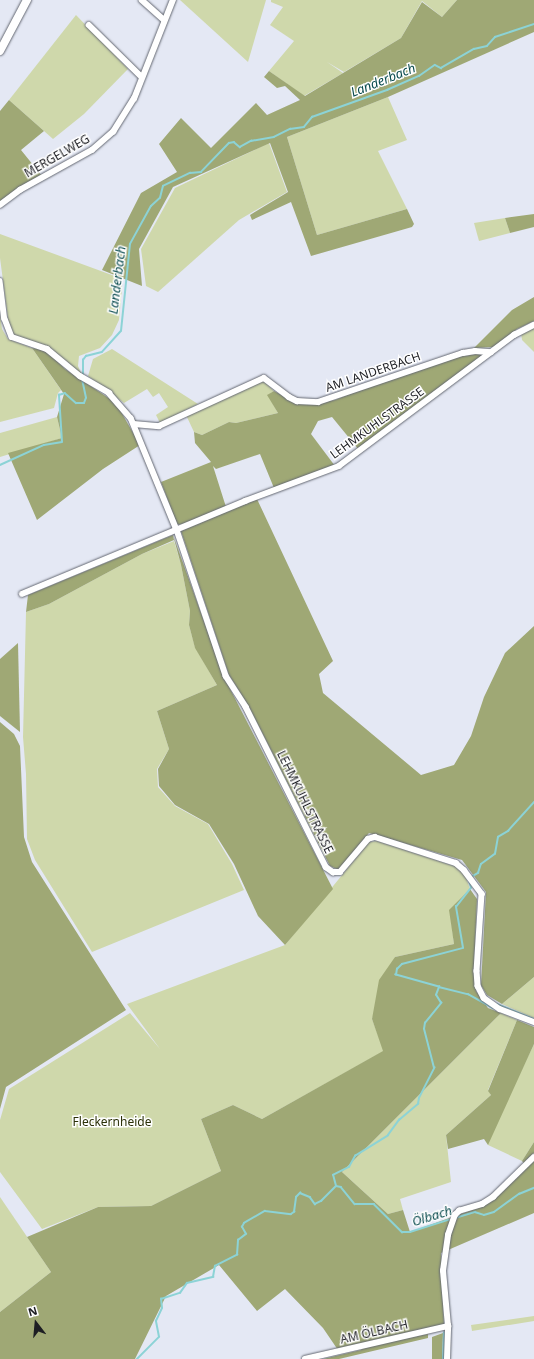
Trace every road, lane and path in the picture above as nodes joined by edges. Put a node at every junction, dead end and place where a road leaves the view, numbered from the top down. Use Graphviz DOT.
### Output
graph roads {
  1 [pos="27,0"];
  2 [pos="142,0"];
  3 [pos="173,0"];
  4 [pos="164,20"];
  5 [pos="89,25"];
  6 [pos="0,51"];
  7 [pos="142,77"];
  8 [pos="0,205"];
  9 [pos="0,281"];
  10 [pos="534,325"];
  11 [pos="491,352"];
  12 [pos="134,424"];
  13 [pos="178,530"];
  14 [pos="22,594"];
  15 [pos="534,1022"];
  16 [pos="534,1157"];
  17 [pos="448,1326"];
  18 [pos="305,1359"];
  19 [pos="447,1359"];
  1 -- 6 [label="main road"];
  2 -- 4 [label="street"];
  3 -- 4 [label="street, MERGELWEG"];
  4 -- 7 [label="street, MERGELWEG"];
  5 -- 7 [label="street"];
  7 -- 8 [label="street, MERGELWEG"];
  9 -- 12 [label="street, LEHMKUHLSTRASSE"];
  10 -- 11 [label="street, LEHMKUHLSTRASSE"];
  11 -- 12 [label="street, AM LANDERBACH"];
  11 -- 13 [label="street, LEHMKUHLSTRASSE"];
  12 -- 13 [label="street, LEHMKUHLSTRASSE"];
  13 -- 14 [label="street, LEHMKUHLSTRASSE"];
  13 -- 15 [label="street, LEHMKUHLSTRASSE"];
  16 -- 17 [label="street"];
  17 -- 18 [label="street, AM ÖLBACH"];
  17 -- 19 [label="street"];
}
